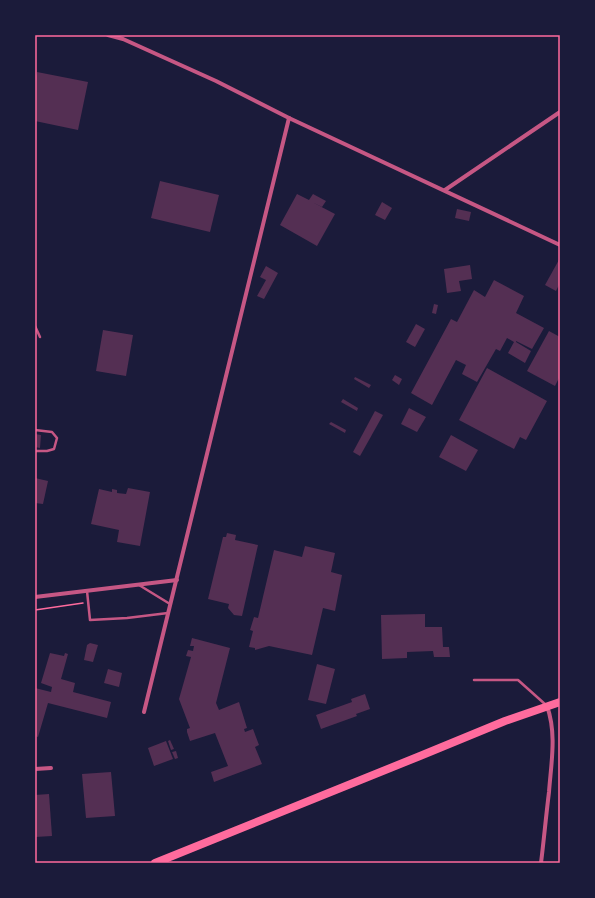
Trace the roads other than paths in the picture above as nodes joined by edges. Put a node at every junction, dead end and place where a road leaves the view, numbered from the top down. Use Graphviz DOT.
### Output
graph roads {
  1 [pos="108,35"];
  2 [pos="560,112"];
  3 [pos="289,118"];
  4 [pos="444,190"];
  5 [pos="560,245"];
  6 [pos="35,326"];
  7 [pos="40,336"];
  8 [pos="35,430"];
  9 [pos="35,451"];
  10 [pos="177,580"];
  11 [pos="138,585"];
  12 [pos="87,591"];
  13 [pos="35,597"];
  14 [pos="170,604"];
  15 [pos="169,613"];
  16 [pos="474,680"];
  17 [pos="560,702"];
  18 [pos="547,706"];
  19 [pos="144,712"];
  20 [pos="51,768"];
  21 [pos="35,769"];
  22 [pos="155,863"];
  23 [pos="541,863"];
  1 -- 3 [label="street"];
  2 -- 4 [label="street"];
  3 -- 4 [label="street"];
  3 -- 10 [label="street"];
  4 -- 5 [label="street"];
  6 -- 7 [label="lane"];
  8 -- 9 [label="lane"];
  10 -- 11 [label="street"];
  10 -- 14 [label="street"];
  11 -- 12 [label="street"];
  11 -- 14 [label="lane"];
  12 -- 13 [label="street"];
  12 -- 15 [label="lane"];
  14 -- 15 [label="street"];
  15 -- 19 [label="street"];
  16 -- 18 [label="lane"];
  17 -- 18 [label="main road"];
  18 -- 22 [label="main road"];
  18 -- 23 [label="street"];
  20 -- 21 [label="street"];
}
